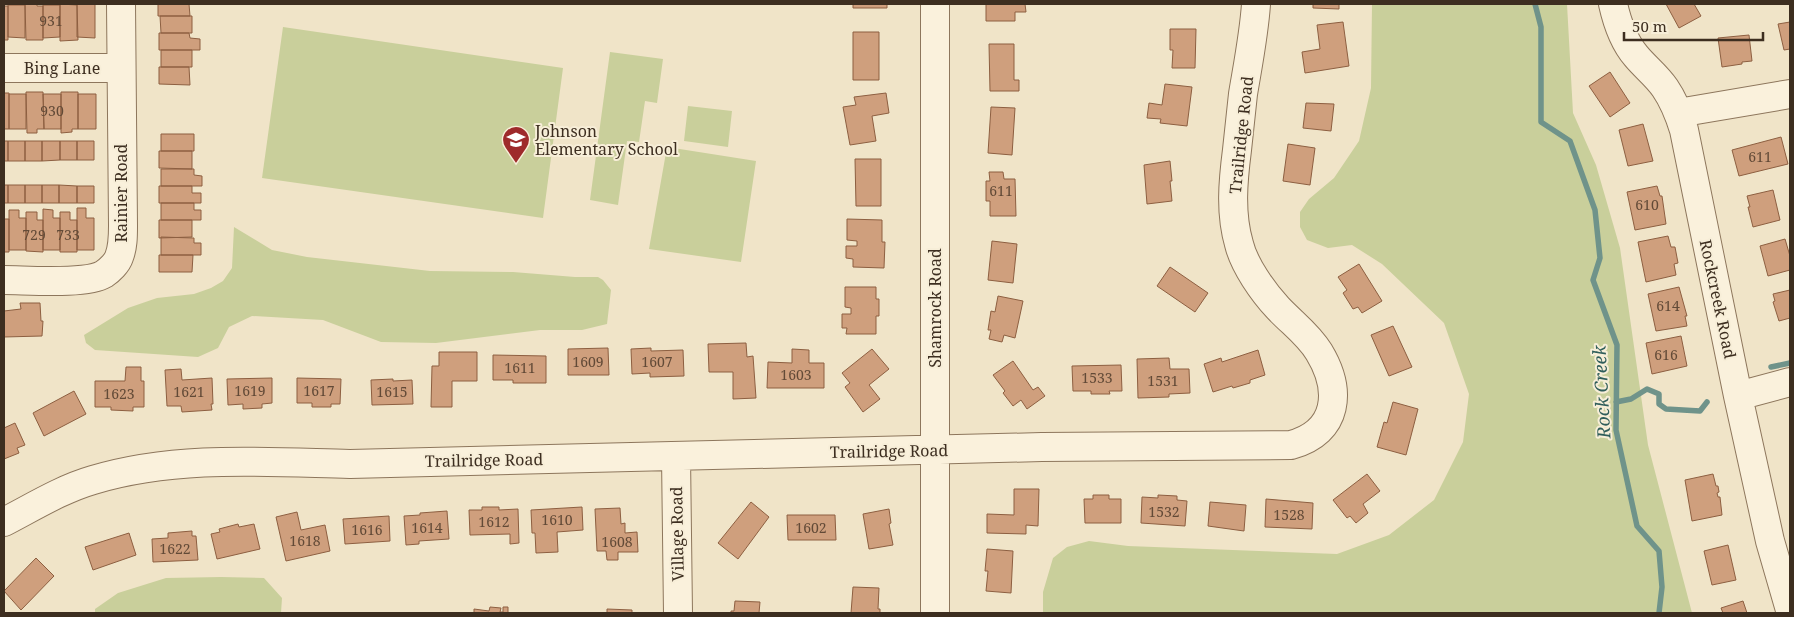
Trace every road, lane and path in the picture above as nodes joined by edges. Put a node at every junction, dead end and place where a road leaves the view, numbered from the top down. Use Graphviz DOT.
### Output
graph roads {
  1 [pos="121,4"];
  2 [pos="935,4"];
  3 [pos="1256,4"];
  4 [pos="1613,4"];
  5 [pos="4,68"];
  6 [pos="120,68"];
  7 [pos="1790,94"];
  8 [pos="1678,113"];
  9 [pos="4,280"];
  10 [pos="1790,382"];
  11 [pos="1738,396"];
  12 [pos="936,450"];
  13 [pos="676,456"];
  14 [pos="4,522"];
  15 [pos="1790,610"];
  16 [pos="678,613"];
  17 [pos="935,613"];
  1 -- 6 [label="street, Rainier Road"];
  2 -- 12 [label="street, Shamrock Road"];
  3 -- 12 [label="street, Trailridge Road"];
  4 -- 8 [label="street, Rockcreek Road"];
  5 -- 6 [label="street, Bing Lane"];
  6 -- 9 [label="street, Rainier Road"];
  7 -- 8 [label="street"];
  8 -- 11 [label="street, Rockcreek Road"];
  10 -- 11 [label="street"];
  11 -- 15 [label="street, Rockcreek Road"];
  12 -- 13 [label="street, Trailridge Road"];
  12 -- 17 [label="street, Shamrock Road"];
  13 -- 14 [label="street, Trailridge Road"];
  13 -- 16 [label="street, Village Road"];
}
